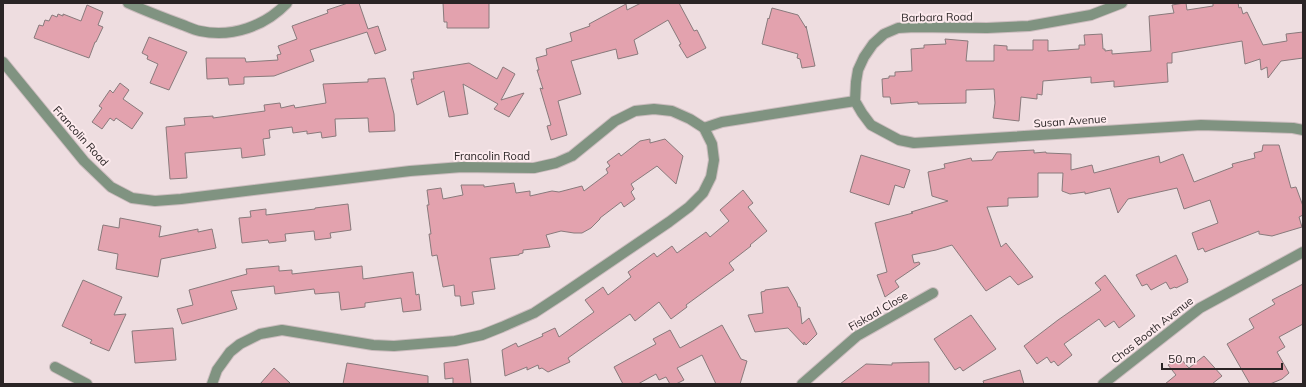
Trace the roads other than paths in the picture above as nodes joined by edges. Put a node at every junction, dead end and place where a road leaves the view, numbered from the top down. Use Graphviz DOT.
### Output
graph roads {
  1 [pos="128,3"];
  2 [pos="287,3"];
  3 [pos="1122,3"];
  4 [pos="3,62"];
  5 [pos="855,101"];
  6 [pos="704,128"];
  7 [pos="1303,130"];
  8 [pos="1303,252"];
  9 [pos="933,293"];
  10 [pos="55,367"];
  11 [pos="87,384"];
  12 [pos="212,384"];
  13 [pos="802,384"];
  14 [pos="1103,384"];
  1 -- 2 [label="street"];
  3 -- 5 [label="street, Barbara Road"];
  4 -- 6 [label="street, Francolin Road"];
  5 -- 6 [label="street"];
  5 -- 7 [label="street, Susan Avenue"];
  6 -- 12 [label="street"];
  8 -- 14 [label="street, Chas Booth Avenue"];
  9 -- 13 [label="street, Fiskaal Close"];
  10 -- 11 [label="street"];
}
